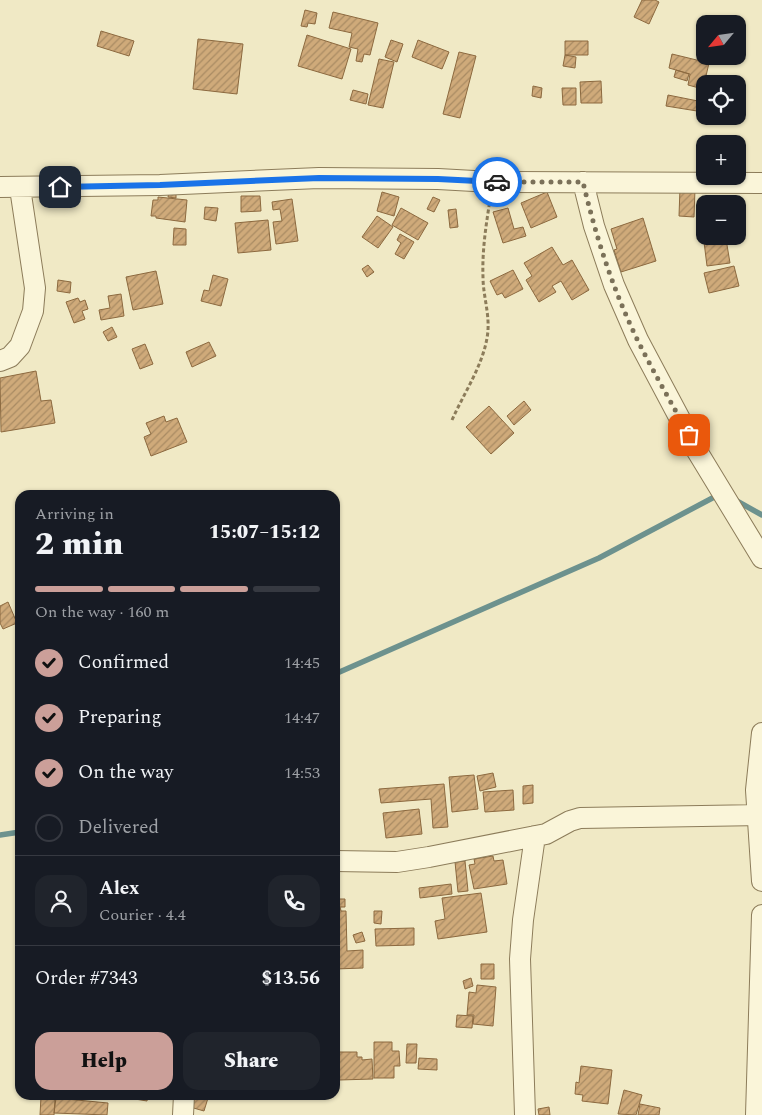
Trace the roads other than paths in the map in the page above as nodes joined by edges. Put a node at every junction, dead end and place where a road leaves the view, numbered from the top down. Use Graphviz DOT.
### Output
graph roads {
  1 [pos="583,182"];
  2 [pos="762,183"];
  3 [pos="0,187"];
  4 [pos="20,188"];
  5 [pos="0,360"];
  6 [pos="762,558"];
  7 [pos="762,733"];
  8 [pos="760,815"];
  9 [pos="535,836"];
  10 [pos="340,861"];
  11 [pos="762,881"];
  12 [pos="762,914"];
  13 [pos="184,1100"];
  14 [pos="183,1115"];
  15 [pos="525,1115"];
  16 [pos="756,1115"];
  1 -- 2 [label="street"];
  1 -- 4 [label="street"];
  1 -- 6 [label="street"];
  3 -- 4 [label="street"];
  4 -- 5 [label="street"];
  7 -- 8 [label="street"];
  8 -- 9 [label="street"];
  8 -- 11 [label="street"];
  9 -- 10 [label="street"];
  9 -- 15 [label="street"];
  12 -- 16 [label="street"];
  13 -- 14 [label="street"];
}
